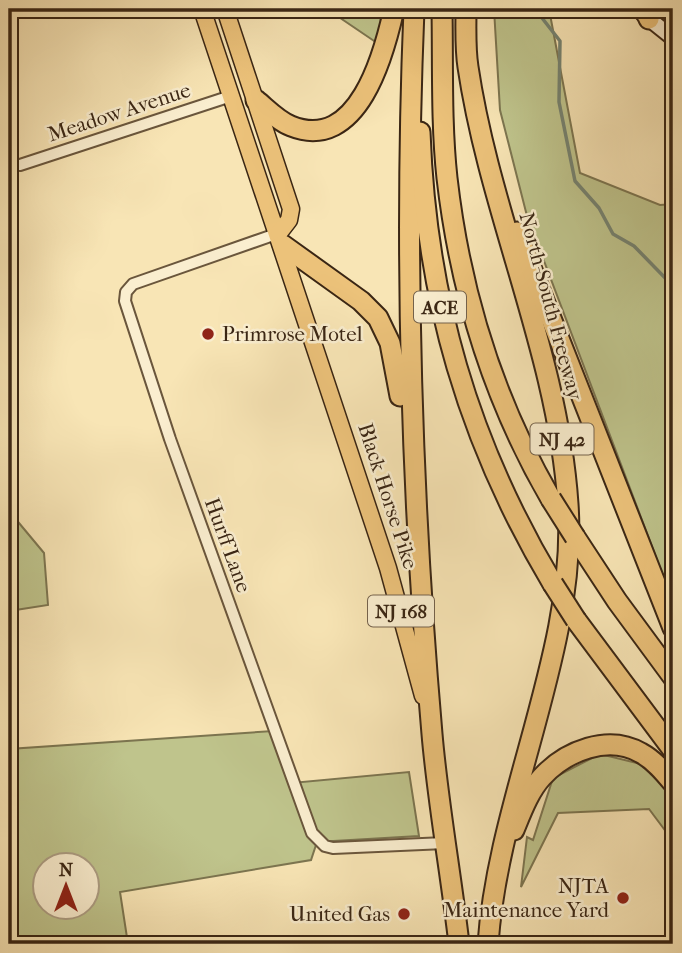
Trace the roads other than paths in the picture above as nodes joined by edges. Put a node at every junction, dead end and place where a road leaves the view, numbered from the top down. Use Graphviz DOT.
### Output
graph roads {
  1 [pos="202,9"];
  2 [pos="225,9"];
  3 [pos="394,9"];
  4 [pos="415,9"];
  5 [pos="442,9"];
  6 [pos="466,9"];
  7 [pos="644,12"];
  8 [pos="673,38"];
  9 [pos="236,43"];
  10 [pos="215,49"];
  11 [pos="231,96"];
  12 [pos="256,100"];
  13 [pos="20,165"];
  14 [pos="490,166"];
  15 [pos="281,239"];
  16 [pos="415,495"];
  17 [pos="673,628"];
  18 [pos="673,677"];
  19 [pos="432,736"];
  20 [pos="673,750"];
  21 [pos="673,783"];
  22 [pos="444,843"];
  23 [pos="495,873"];
  24 [pos="459,943"];
  25 [pos="488,944"];
  1 -- 10 [label="main road, Black Horse Pike / NJ 168"];
  2 -- 9 [label="main road"];
  3 -- 12 [label="highway"];
  4 -- 16 [label="highway"];
  4 -- 20 [label="highway, ACE, bridge"];
  5 -- 18 [label="highway, ACE, bridge"];
  6 -- 14 [label="highway, North-South Freeway / NJ 42"];
  7 -- 8 [label="main road"];
  9 -- 10 [label="main road"];
  9 -- 12 [label="main road"];
  10 -- 11 [label="main road, Black Horse Pike / NJ 168"];
  11 -- 13 [label="street, Meadow Avenue"];
  11 -- 15 [label="main road, Black Horse Pike / NJ 168"];
  12 -- 15 [label="main road"];
  14 -- 17 [label="highway"];
  14 -- 23 [label="highway, North-South Freeway / NJ 42"];
  15 -- 16 [label="highway"];
  15 -- 19 [label="main road, Black Horse Pike / NJ 168"];
  15 -- 22 [label="street, Hurff Lane"];
  16 -- 19 [label="highway"];
  19 -- 22 [label="highway, Black Horse Pike"];
  21 -- 23 [label="highway"];
  22 -- 24 [label="highway, Black Horse Pike"];
  23 -- 25 [label="highway, North-South Freeway / NJ 42"];
}
